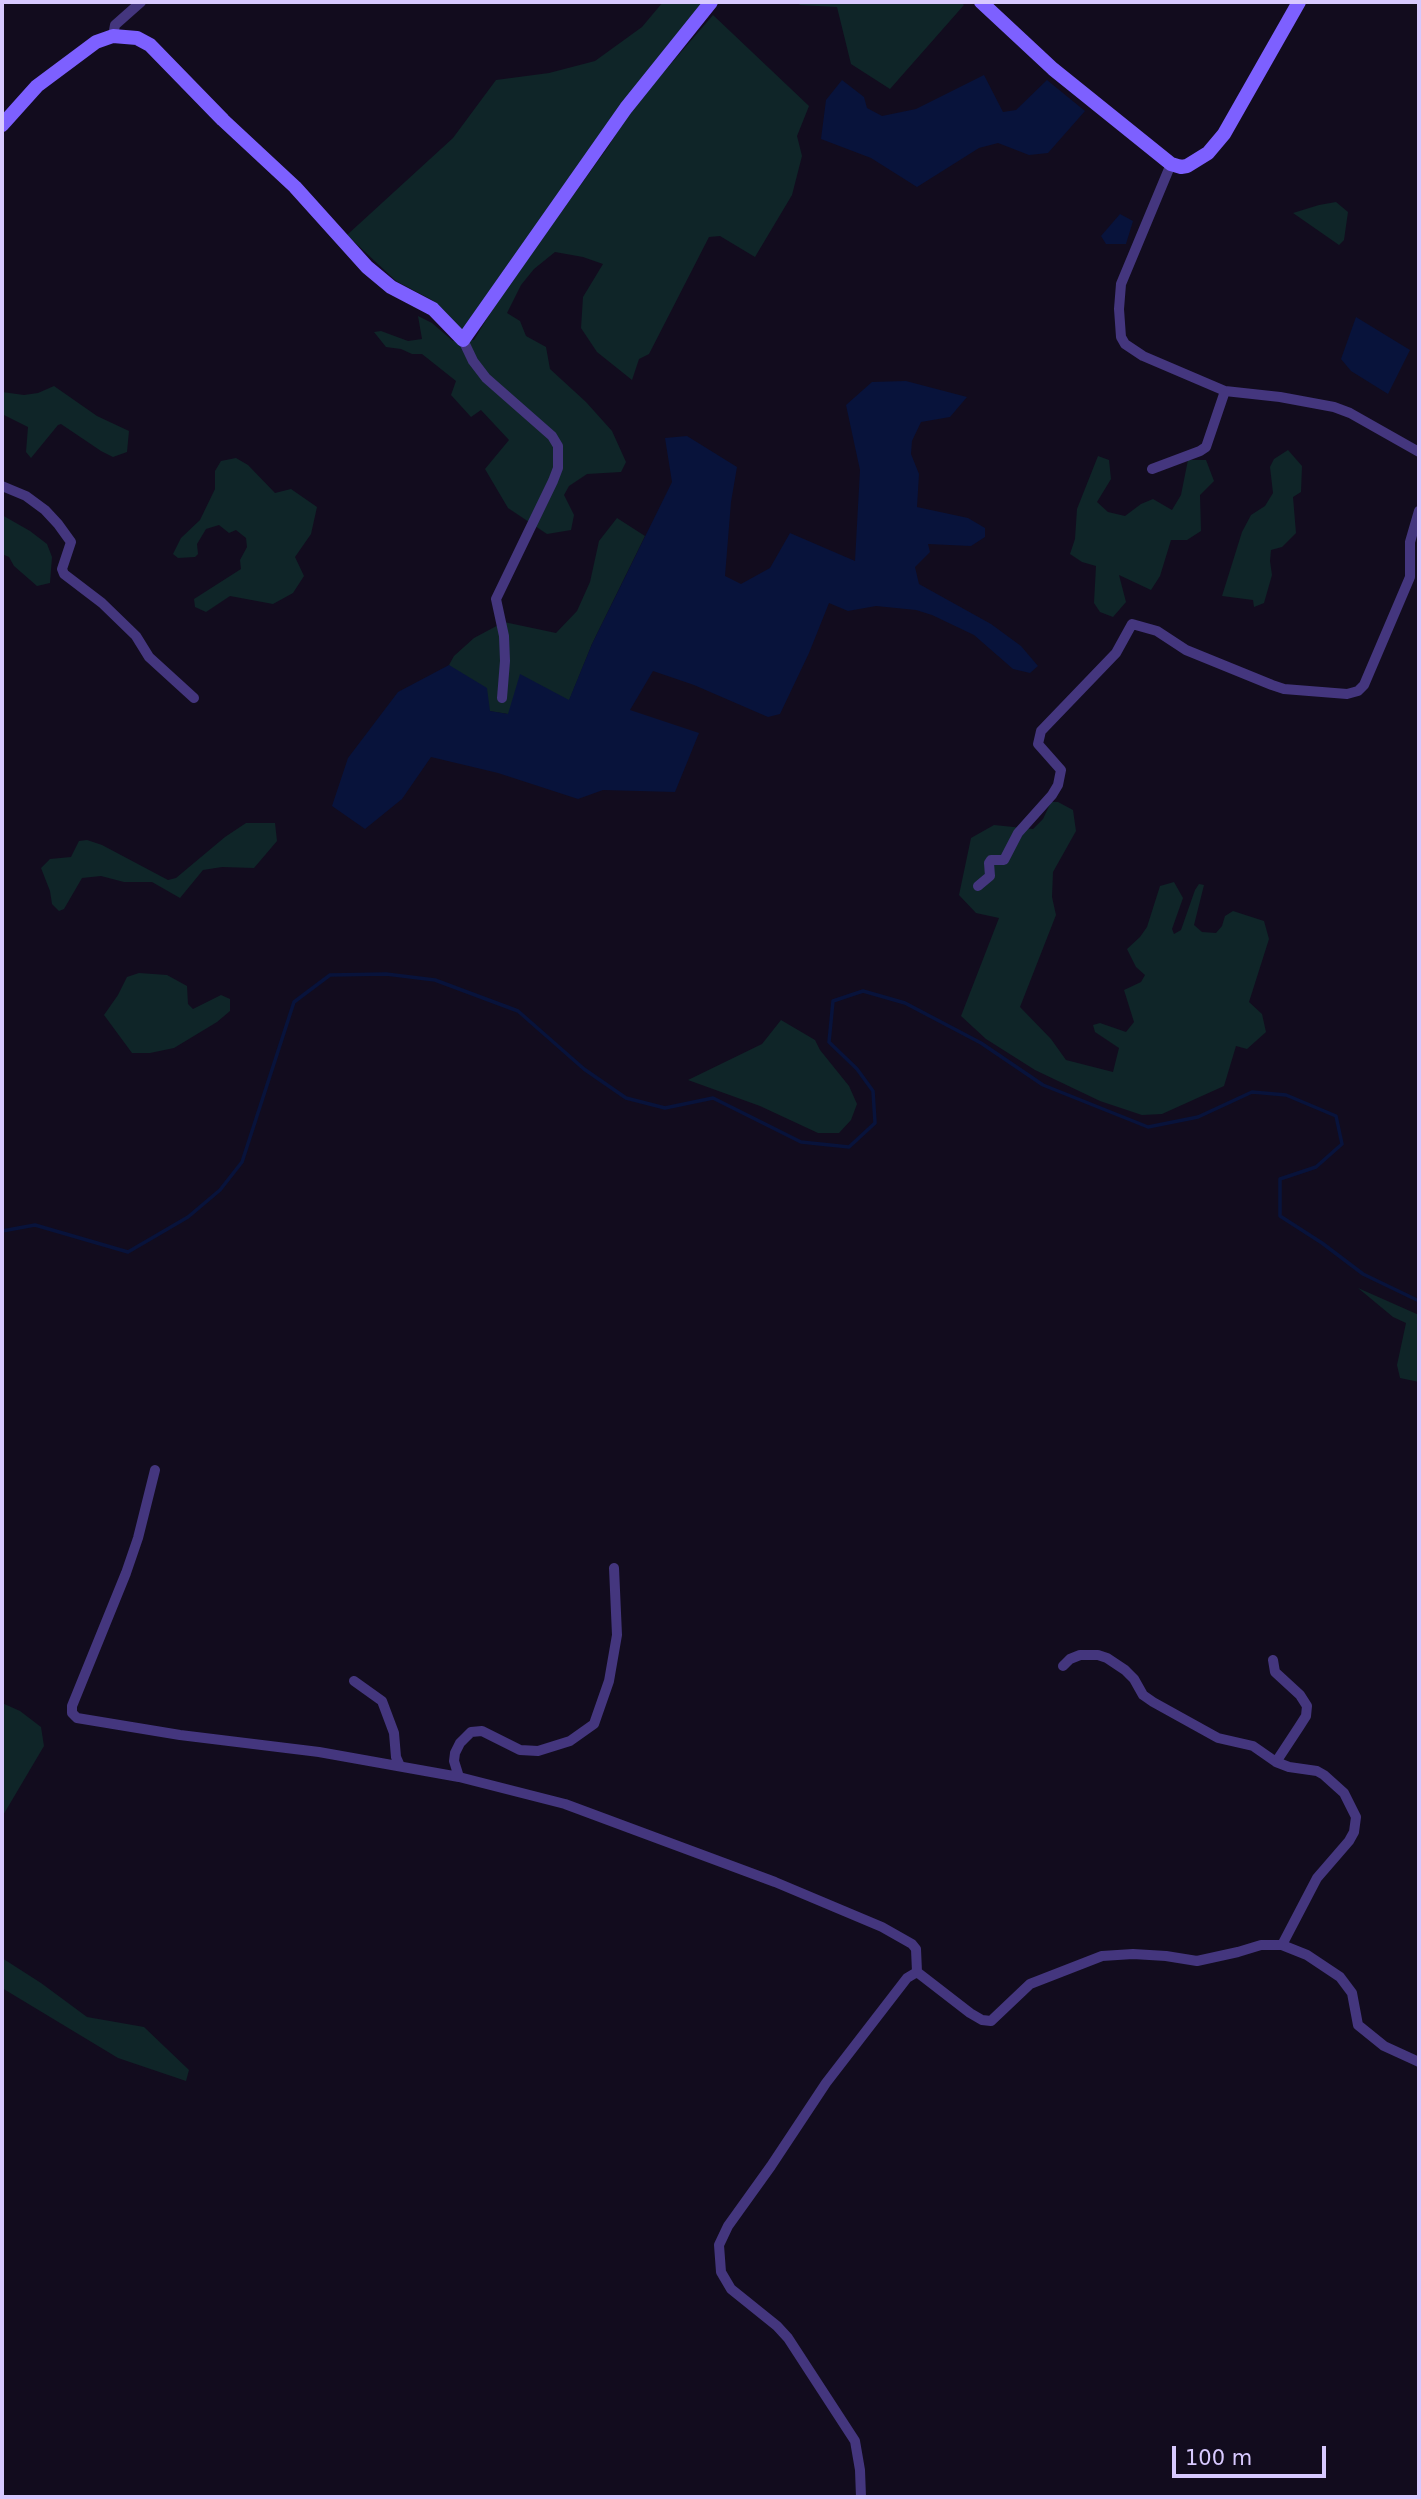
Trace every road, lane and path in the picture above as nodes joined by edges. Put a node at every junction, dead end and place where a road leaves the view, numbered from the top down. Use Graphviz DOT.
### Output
graph roads {
  1 [pos="141,2"];
  2 [pos="711,2"];
  3 [pos="981,2"];
  4 [pos="1299,2"];
  5 [pos="113,36"];
  6 [pos="2,125"];
  7 [pos="1171,164"];
  8 [pos="463,340"];
  9 [pos="1225,391"];
  10 [pos="1419,452"];
  11 [pos="1152,469"];
  12 [pos="2,485"];
  13 [pos="1419,511"];
  14 [pos="194,698"];
  15 [pos="502,698"];
  16 [pos="978,886"];
  17 [pos="155,1470"];
  18 [pos="614,1568"];
  19 [pos="1273,1660"];
  20 [pos="1063,1666"];
  21 [pos="354,1681"];
  22 [pos="1276,1762"];
  23 [pos="400,1766"];
  24 [pos="459,1777"];
  25 [pos="1282,1945"];
  26 [pos="917,1972"];
  27 [pos="1419,2062"];
  28 [pos="861,2497"];
  1 -- 5 [label="street"];
  2 -- 8 [label="street"];
  3 -- 7 [label="street"];
  4 -- 7 [label="street"];
  5 -- 6 [label="street"];
  5 -- 8 [label="street"];
  7 -- 9 [label="street"];
  8 -- 15 [label="street"];
  9 -- 10 [label="street"];
  9 -- 11 [label="street"];
  12 -- 14 [label="street"];
  13 -- 16 [label="street"];
  17 -- 23 [label="street"];
  18 -- 24 [label="street"];
  19 -- 22 [label="street"];
  20 -- 22 [label="street"];
  21 -- 23 [label="street"];
  22 -- 25 [label="street"];
  23 -- 24 [label="street"];
  24 -- 26 [label="street"];
  25 -- 26 [label="street"];
  25 -- 27 [label="street"];
  26 -- 28 [label="street"];
}
